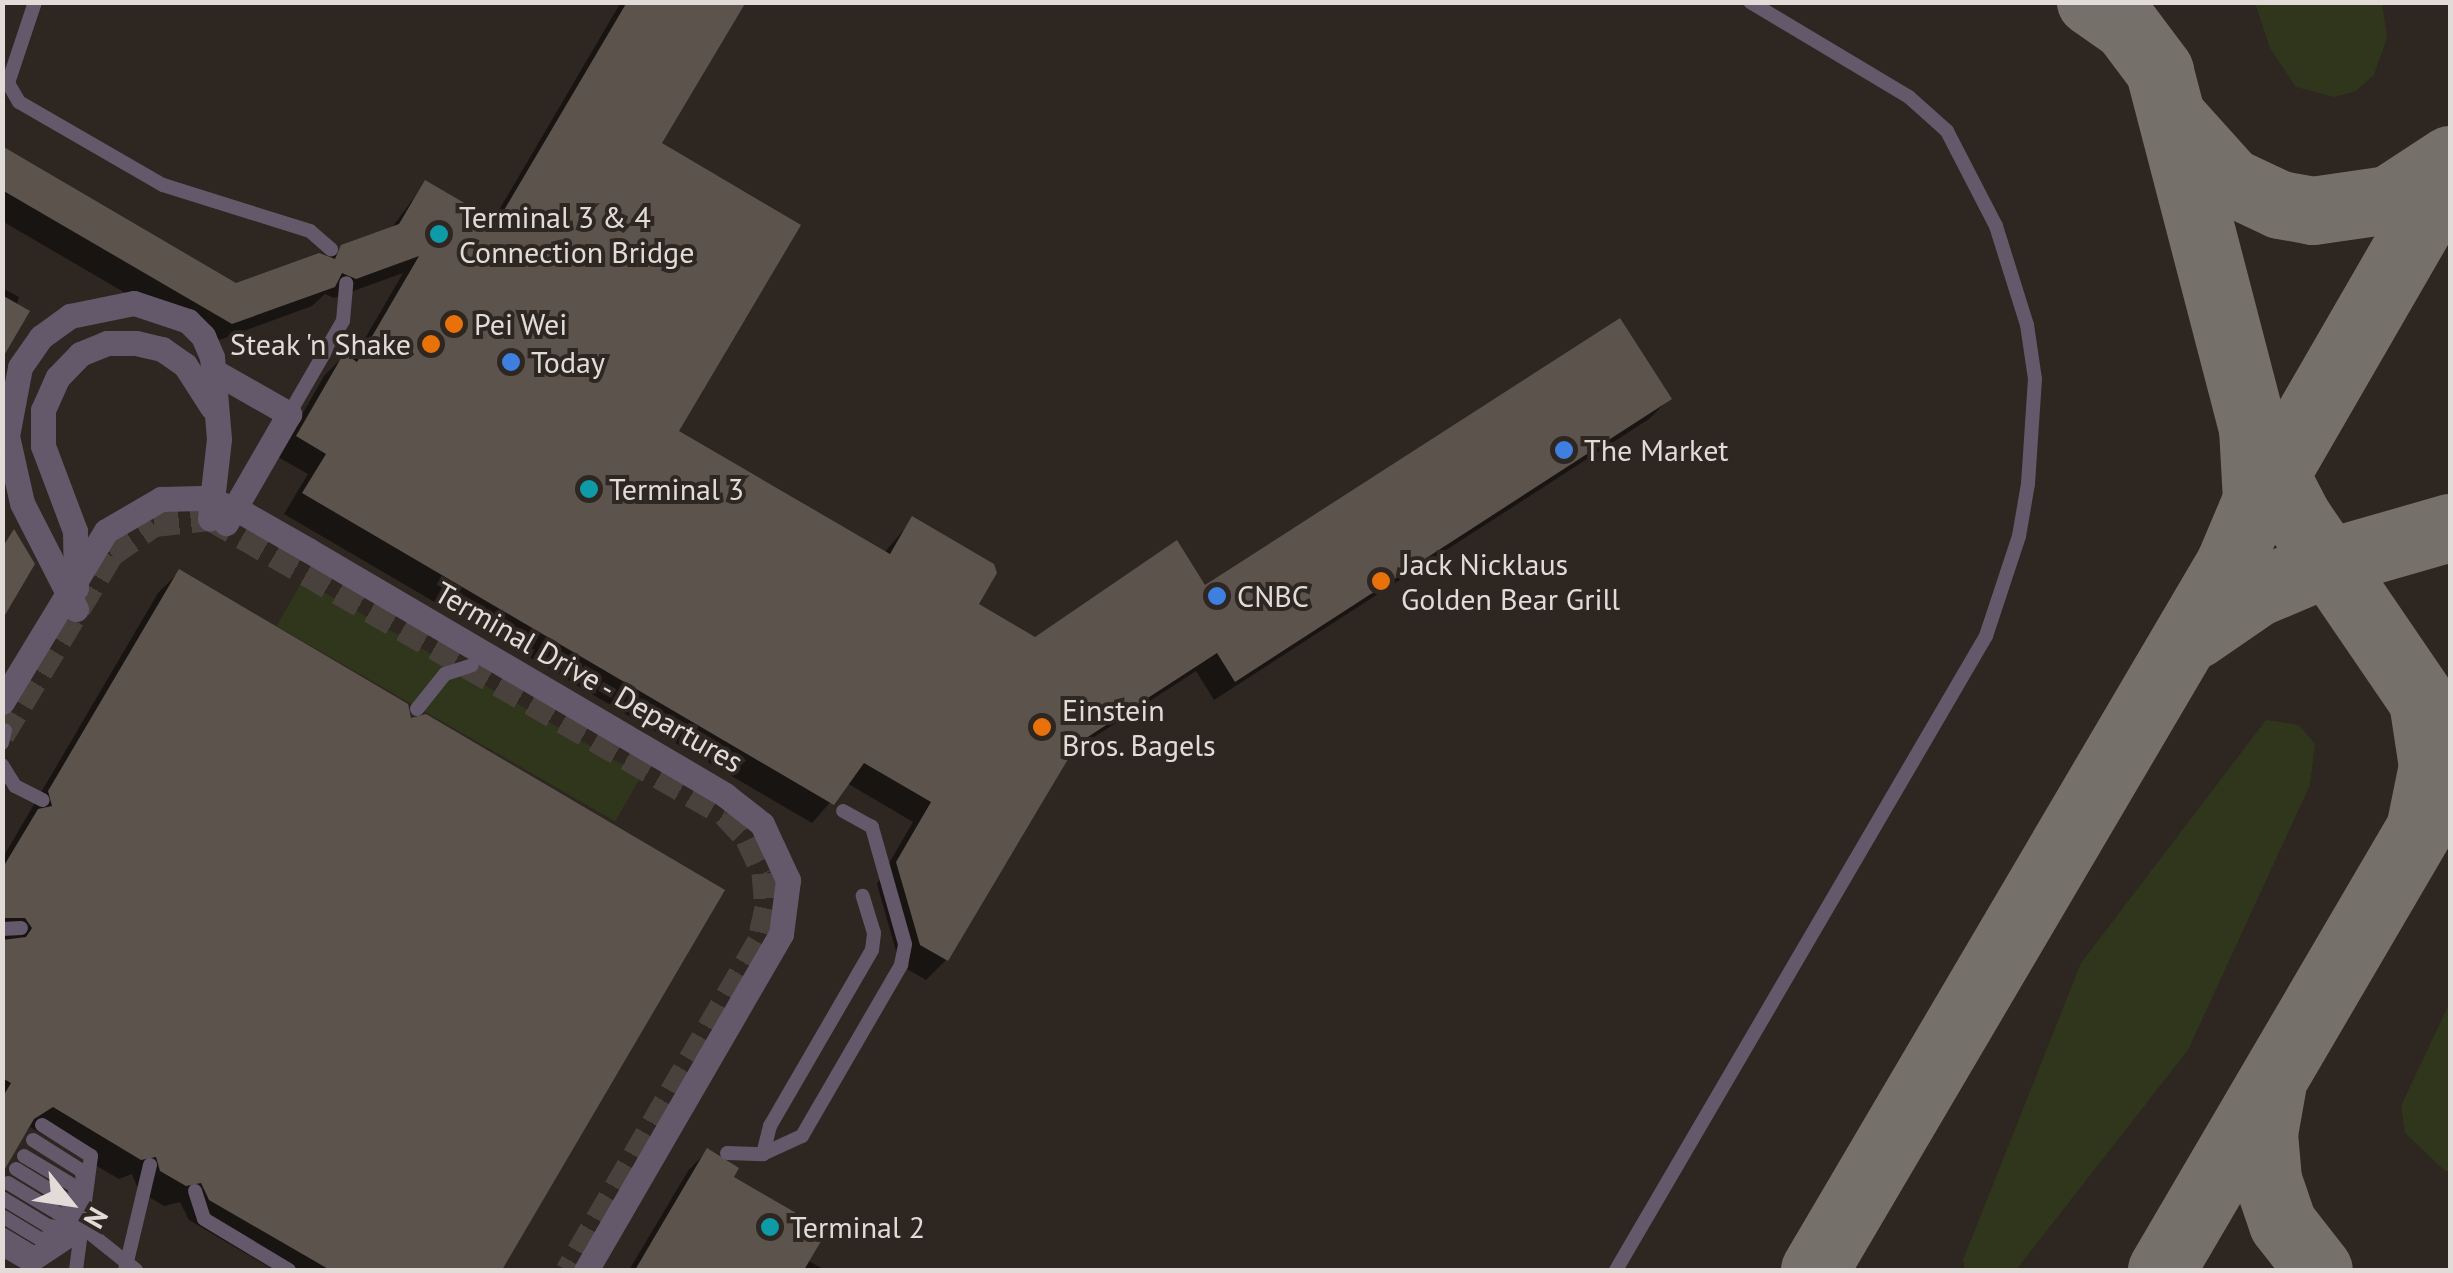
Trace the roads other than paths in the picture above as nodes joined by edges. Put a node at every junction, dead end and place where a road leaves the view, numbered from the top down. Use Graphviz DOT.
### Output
graph roads {
  1 [pos="36,2"];
  2 [pos="1750,2"];
  3 [pos="330,249"];
  4 [pos="346,283"];
  5 [pos="212,370"];
  6 [pos="289,414"];
  7 [pos="217,416"];
  8 [pos="472,665"];
  9 [pos="2,702"];
  10 [pos="417,709"];
  11 [pos="2,765"];
  12 [pos="43,800"];
  13 [pos="844,810"];
  14 [pos="863,896"];
  15 [pos="2,928"];
  16 [pos="21,928"];
  17 [pos="42,1125"];
  18 [pos="33,1140"];
  19 [pos="727,1153"];
  20 [pos="763,1154"];
  21 [pos="150,1165"];
  22 [pos="194,1191"];
  23 [pos="2,1198"];
  24 [pos="2,1216"];
  25 [pos="86,1230"];
  26 [pos="2,1234"];
  27 [pos="2,1249"];
  28 [pos="76,1270"];
  29 [pos="124,1270"];
  30 [pos="136,1270"];
  31 [pos="289,1270"];
  32 [pos="586,1270"];
  33 [pos="1616,1270"];
  1 -- 3 [label="lane"];
  2 -- 33 [label="lane"];
  4 -- 6 [label="lane"];
  5 -- 6 [label="street"];
  5 -- 7 [label="street"];
  5 -- 7 [label="street"];
  6 -- 7 [label="street"];
  8 -- 10 [label="lane"];
  9 -- 32 [label="street, Terminal Drive - Departures, bridge"];
  11 -- 12 [label="lane"];
  13 -- 20 [label="lane"];
  14 -- 20 [label="lane"];
  15 -- 16 [label="lane"];
  17 -- 25 [label="lane"];
  18 -- 25 [label="lane"];
  19 -- 20 [label="lane"];
  21 -- 29 [label="lane, bridge"];
  22 -- 31 [label="lane"];
  23 -- 25 [label="lane"];
  24 -- 25 [label="lane"];
  25 -- 25 [label="lane"];
  25 -- 26 [label="lane"];
  25 -- 27 [label="lane"];
  25 -- 28 [label="lane"];
  25 -- 30 [label="lane"];
}
